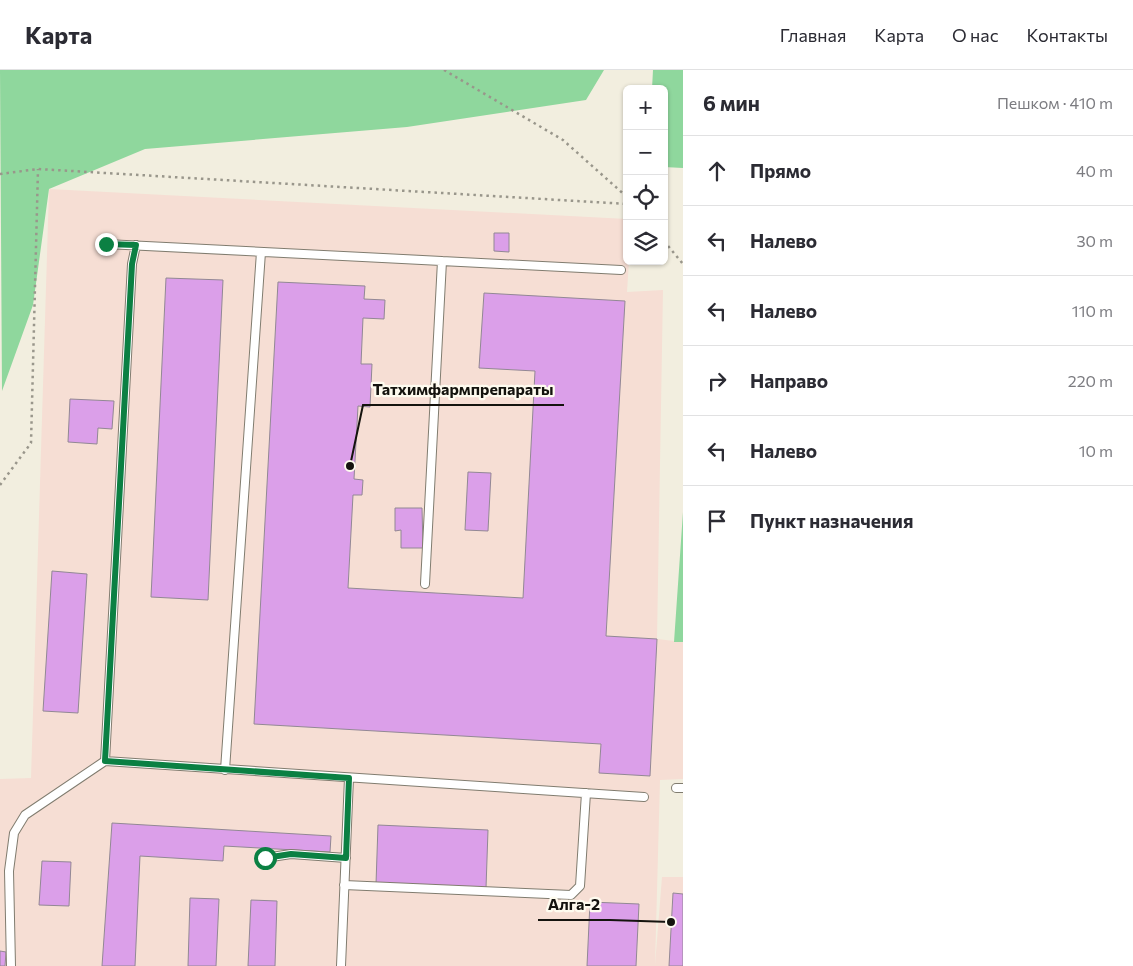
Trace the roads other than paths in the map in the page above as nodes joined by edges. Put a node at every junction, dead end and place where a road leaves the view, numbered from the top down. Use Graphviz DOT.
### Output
graph roads {
  1 [pos="106,244"];
  2 [pos="136,245"];
  3 [pos="261,252"];
  4 [pos="442,260"];
  5 [pos="621,270"];
  6 [pos="425,584"];
  7 [pos="105,761"];
  8 [pos="226,770"];
  9 [pos="349,778"];
  10 [pos="586,793"];
  11 [pos="644,797"];
  12 [pos="265,858"];
  13 [pos="346,858"];
  14 [pos="344,885"];
  15 [pos="11,966"];
  16 [pos="341,966"];
  1 -- 2 [label="lane"];
  2 -- 3 [label="lane"];
  2 -- 7 [label="lane"];
  3 -- 4 [label="lane"];
  3 -- 8 [label="lane"];
  4 -- 5 [label="lane"];
  4 -- 6 [label="lane"];
  7 -- 8 [label="lane"];
  7 -- 15 [label="lane"];
  8 -- 9 [label="lane"];
  9 -- 10 [label="lane"];
  9 -- 13 [label="lane"];
  10 -- 11 [label="lane"];
  10 -- 14 [label="lane"];
  12 -- 13 [label="lane"];
  13 -- 14 [label="lane"];
  14 -- 16 [label="lane"];
}
